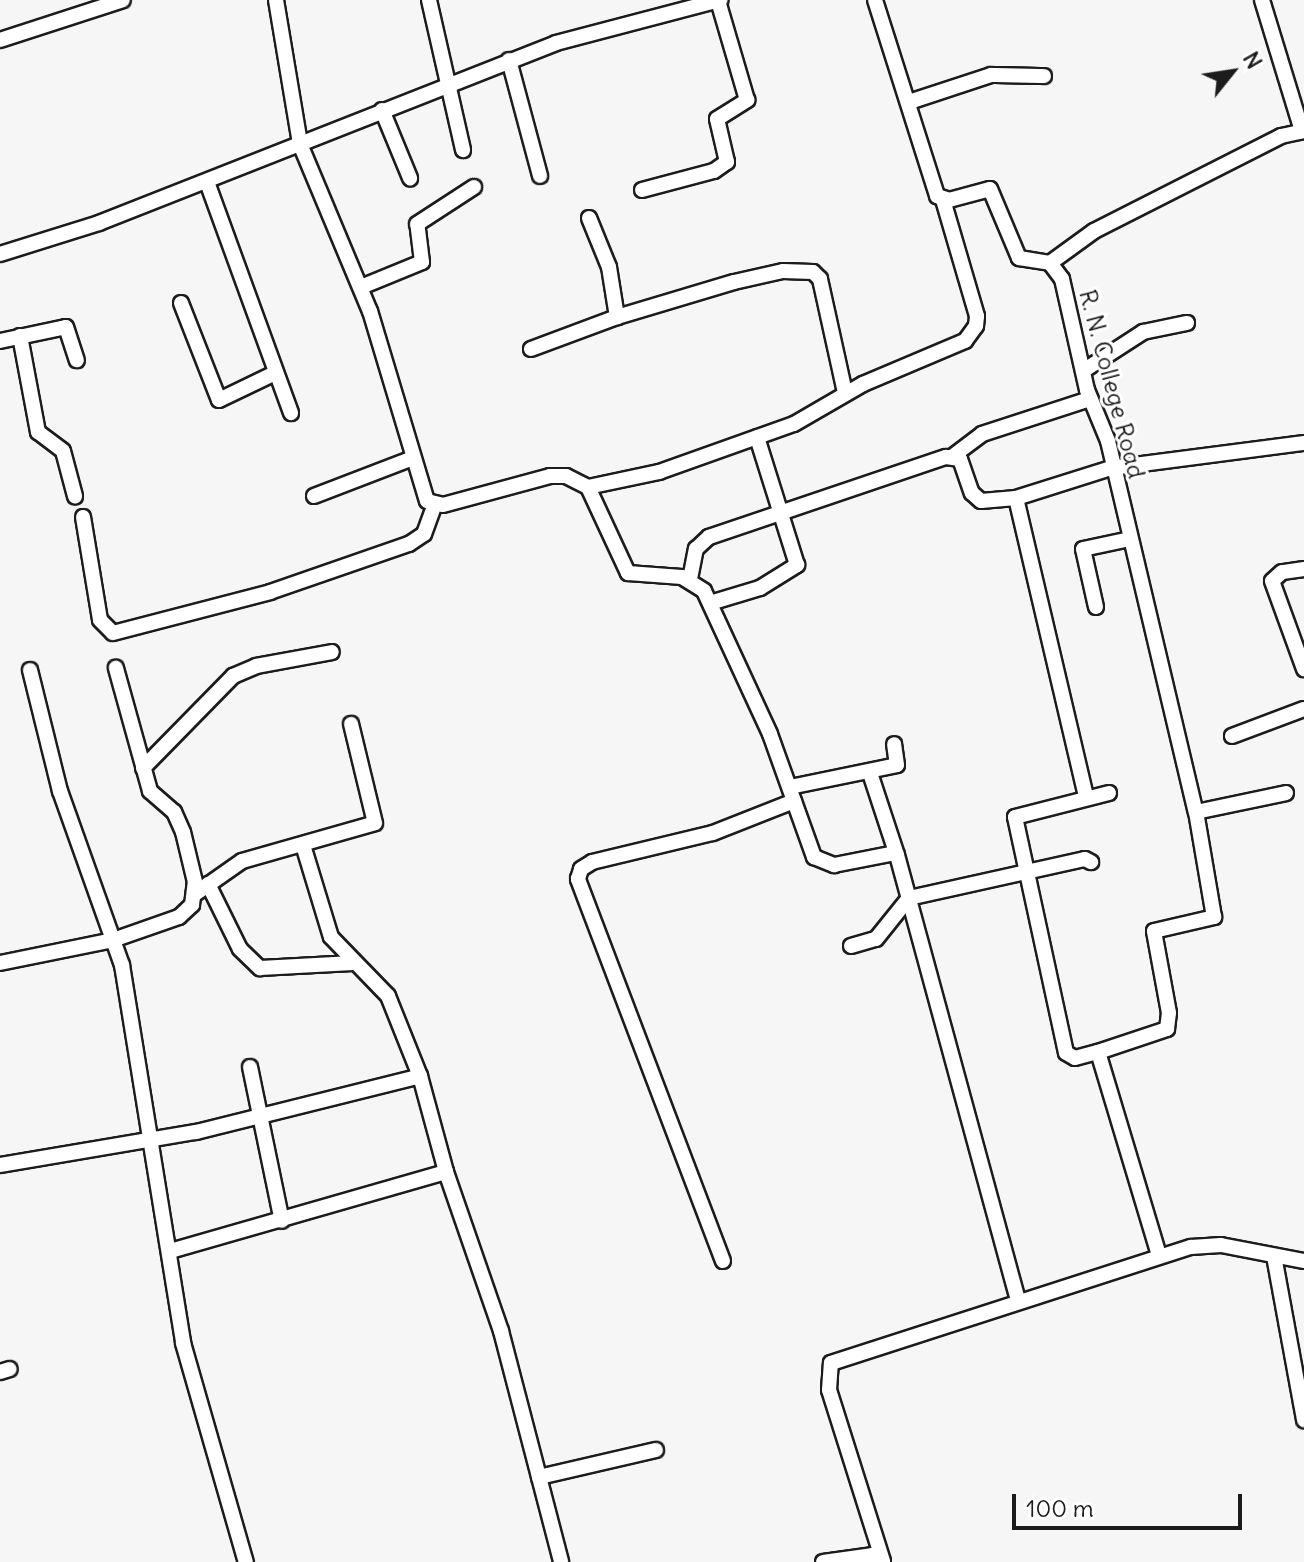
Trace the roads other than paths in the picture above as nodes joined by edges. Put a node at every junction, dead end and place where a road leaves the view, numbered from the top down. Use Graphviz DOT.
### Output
graph roads {
  1 [pos="123,0"];
  2 [pos="276,0"];
  3 [pos="429,0"];
  4 [pos="719,0"];
  5 [pos="875,0"];
  6 [pos="1262,0"];
  7 [pos="0,40"];
  8 [pos="509,60"];
  9 [pos="1044,76"];
  10 [pos="447,84"];
  11 [pos="909,102"];
  12 [pos="382,110"];
  13 [pos="1303,131"];
  14 [pos="300,144"];
  15 [pos="463,150"];
  16 [pos="540,176"];
  17 [pos="410,178"];
  18 [pos="207,182"];
  19 [pos="474,187"];
  20 [pos="642,190"];
  21 [pos="943,200"];
  22 [pos="589,218"];
  23 [pos="0,254"];
  24 [pos="1050,263"];
  25 [pos="361,287"];
  26 [pos="181,303"];
  27 [pos="617,317"];
  28 [pos="1187,323"];
  29 [pos="20,336"];
  30 [pos="0,341"];
  31 [pos="531,349"];
  32 [pos="77,360"];
  33 [pos="1083,371"];
  34 [pos="275,373"];
  35 [pos="845,393"];
  36 [pos="1090,399"];
  37 [pos="291,413"];
  38 [pos="757,437"];
  39 [pos="1304,443"];
  40 [pos="953,456"];
  41 [pos="413,458"];
  42 [pos="1111,468"];
  43 [pos="588,487"];
  44 [pos="75,496"];
  45 [pos="314,496"];
  46 [pos="1016,498"];
  47 [pos="434,506"];
  48 [pos="779,512"];
  49 [pos="83,517"];
  50 [pos="1130,539"];
  51 [pos="1304,569"];
  52 [pos="690,579"];
  53 [pos="710,603"];
  54 [pos="1096,607"];
  55 [pos="332,652"];
  56 [pos="116,668"];
  57 [pos="1304,669"];
  58 [pos="30,670"];
  59 [pos="1304,709"];
  60 [pos="351,724"];
  61 [pos="1232,736"];
  62 [pos="894,744"];
  63 [pos="143,768"];
  64 [pos="870,773"];
  65 [pos="1109,793"];
  66 [pos="1286,793"];
  67 [pos="792,794"];
  68 [pos="1086,797"];
  69 [pos="1196,812"];
  70 [pos="303,845"];
  71 [pos="896,853"];
  72 [pos="1091,862"];
  73 [pos="1028,873"];
  74 [pos="208,884"];
  75 [pos="195,894"];
  76 [pos="909,898"];
  77 [pos="113,940"];
  78 [pos="851,946"];
  79 [pos="0,963"];
  80 [pos="353,963"];
  81 [pos="1098,1052"];
  82 [pos="250,1067"];
  83 [pos="420,1076"];
  84 [pos="261,1114"];
  85 [pos="151,1137"];
  86 [pos="0,1165"];
  87 [pos="446,1172"];
  88 [pos="282,1221"];
  89 [pos="170,1251"];
  90 [pos="1159,1255"];
  91 [pos="1274,1256"];
  92 [pos="723,1261"];
  93 [pos="1304,1261"];
  94 [pos="1018,1300"];
  95 [pos="1304,1420"];
  96 [pos="656,1450"];
  97 [pos="539,1477"];
  98 [pos="246,1562"];
  99 [pos="561,1562"];
  100 [pos="823,1562"];
  101 [pos="883,1562"];
  1 -- 7 [label="street"];
  2 -- 14 [label="street"];
  3 -- 10 [label="street"];
  4 -- 8 [label="street"];
  4 -- 20 [label="street"];
  5 -- 11 [label="street"];
  6 -- 13 [label="street"];
  8 -- 10 [label="street"];
  8 -- 16 [label="street"];
  9 -- 11 [label="street"];
  10 -- 12 [label="street"];
  10 -- 15 [label="street"];
  11 -- 21 [label="street"];
  12 -- 14 [label="street"];
  12 -- 17 [label="street"];
  13 -- 24 [label="street"];
  14 -- 18 [label="street"];
  14 -- 25 [label="street"];
  18 -- 23 [label="street"];
  18 -- 34 [label="street"];
  19 -- 25 [label="street"];
  21 -- 24 [label="street"];
  21 -- 35 [label="street"];
  22 -- 27 [label="street"];
  24 -- 33 [label="street, R. N. College Road"];
  25 -- 41 [label="street"];
  26 -- 34 [label="street"];
  27 -- 31 [label="street"];
  27 -- 35 [label="street"];
  28 -- 33 [label="street"];
  29 -- 30 [label="street"];
  29 -- 32 [label="street"];
  29 -- 44 [label="street"];
  33 -- 36 [label="street, R. N. College Road"];
  34 -- 37 [label="street"];
  35 -- 38 [label="street"];
  36 -- 40 [label="street"];
  36 -- 42 [label="street, R. N. College Road"];
  38 -- 43 [label="street"];
  38 -- 48 [label="street"];
  39 -- 42 [label="street"];
  40 -- 46 [label="street"];
  40 -- 48 [label="street"];
  41 -- 45 [label="street"];
  41 -- 47 [label="street"];
  42 -- 46 [label="street"];
  42 -- 50 [label="street, R. N. College Road"];
  43 -- 47 [label="street"];
  43 -- 52 [label="street"];
  46 -- 68 [label="street"];
  47 -- 49 [label="street"];
  48 -- 52 [label="street"];
  48 -- 53 [label="street"];
  50 -- 54 [label="street"];
  50 -- 69 [label="street, R. N. College Road"];
  51 -- 57 [label="street"];
  52 -- 53 [label="street"];
  53 -- 67 [label="street"];
  55 -- 63 [label="street"];
  56 -- 63 [label="street"];
  58 -- 77 [label="street"];
  59 -- 61 [label="street"];
  60 -- 70 [label="street"];
  62 -- 64 [label="street"];
  63 -- 75 [label="street"];
  64 -- 67 [label="street"];
  64 -- 71 [label="street"];
  65 -- 68 [label="street"];
  66 -- 69 [label="street"];
  67 -- 71 [label="street"];
  67 -- 92 [label="street"];
  68 -- 73 [label="street"];
  69 -- 81 [label="street, R. N. College Road"];
  70 -- 74 [label="street"];
  70 -- 80 [label="street"];
  71 -- 76 [label="street"];
  72 -- 73 [label="street"];
  73 -- 76 [label="street"];
  73 -- 81 [label="street"];
  74 -- 75 [label="street"];
  74 -- 80 [label="street"];
  75 -- 77 [label="street"];
  76 -- 78 [label="street"];
  76 -- 94 [label="street"];
  77 -- 79 [label="street"];
  77 -- 85 [label="street"];
  80 -- 83 [label="street"];
  81 -- 90 [label="street"];
  82 -- 84 [label="street"];
  83 -- 84 [label="street"];
  83 -- 87 [label="street"];
  84 -- 85 [label="street"];
  84 -- 88 [label="street"];
  85 -- 86 [label="street"];
  85 -- 89 [label="street"];
  87 -- 88 [label="street"];
  87 -- 97 [label="street"];
  88 -- 89 [label="street"];
  89 -- 98 [label="street"];
  90 -- 91 [label="street"];
  90 -- 94 [label="street"];
  91 -- 93 [label="street"];
  91 -- 95 [label="street"];
  94 -- 101 [label="street"];
  96 -- 97 [label="street"];
  97 -- 99 [label="street"];
  100 -- 101 [label="street"];
}
